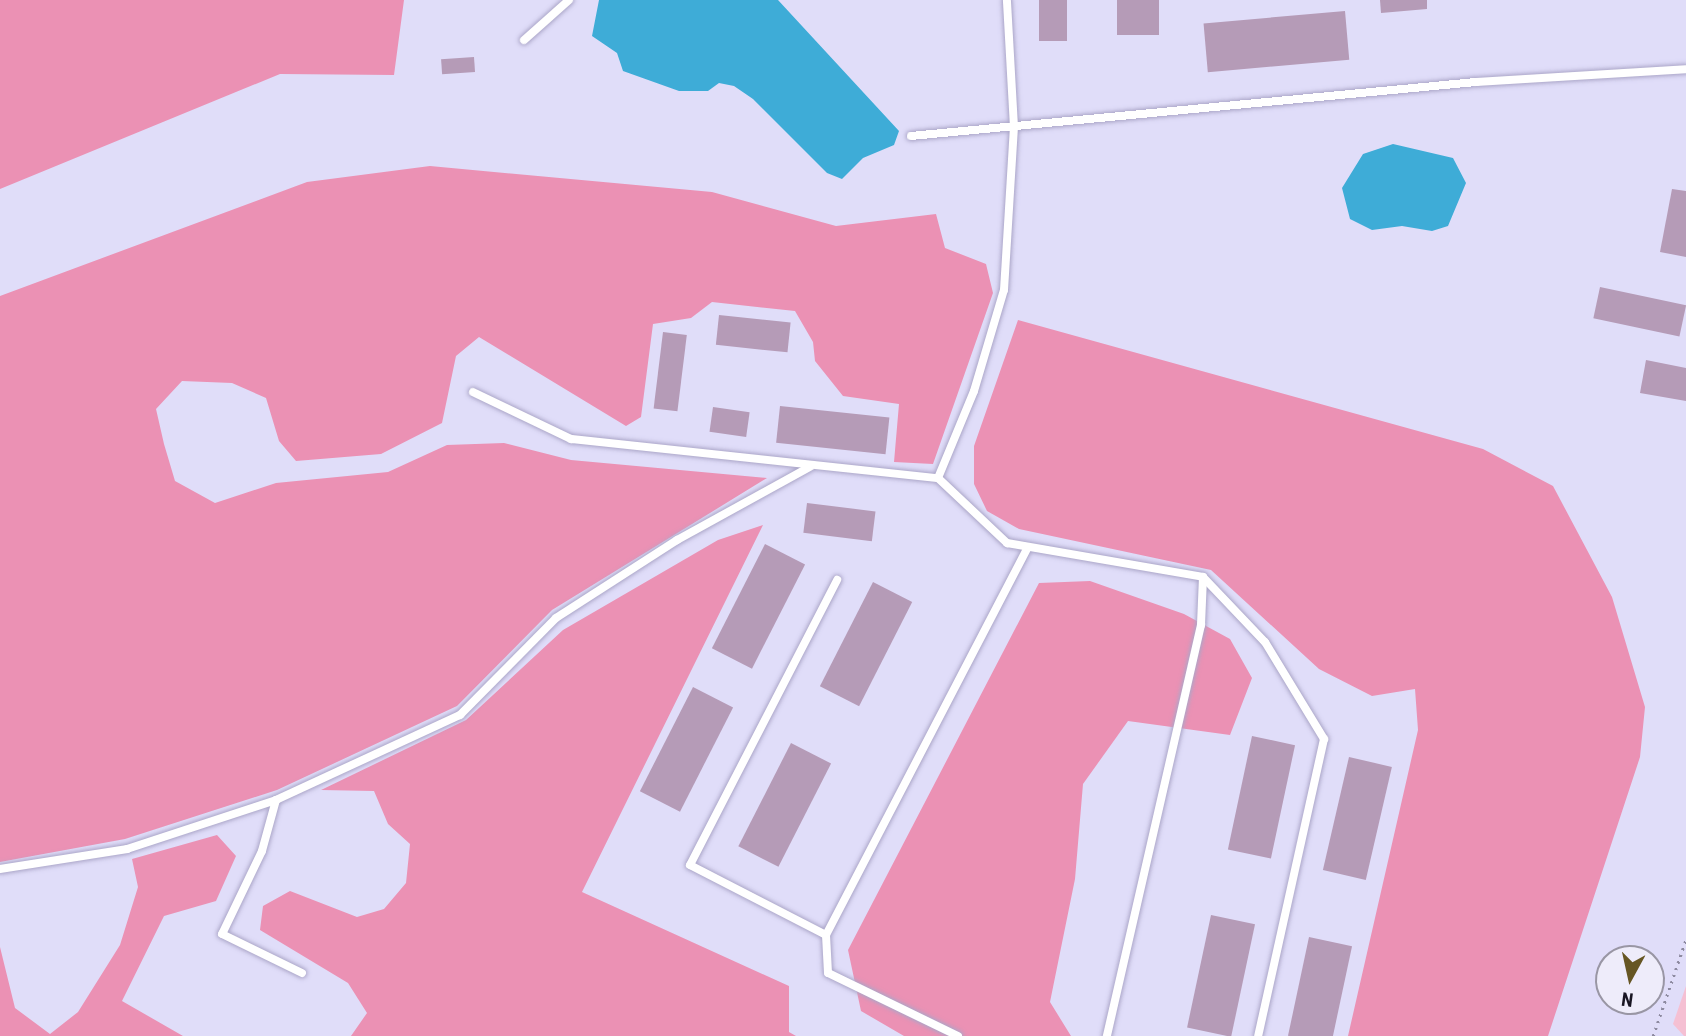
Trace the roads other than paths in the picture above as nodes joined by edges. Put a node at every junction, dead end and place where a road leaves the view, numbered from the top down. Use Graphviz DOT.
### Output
graph roads {
  1 [pos="569,0"];
  2 [pos="1007,0"];
  3 [pos="524,40"];
  4 [pos="1686,69"];
  5 [pos="1014,127"];
  6 [pos="911,136"];
  7 [pos="473,392"];
  8 [pos="810,467"];
  9 [pos="938,478"];
  10 [pos="1028,547"];
  11 [pos="1203,577"];
  12 [pos="837,579"];
  13 [pos="276,800"];
  14 [pos="0,869"];
  15 [pos="826,935"];
  16 [pos="302,973"];
  17 [pos="958,1036"];
  18 [pos="1107,1036"];
  19 [pos="1258,1036"];
  1 -- 3 [label="lane"];
  2 -- 5 [label="lane"];
  4 -- 5 [label="lane"];
  5 -- 6 [label="lane"];
  5 -- 9 [label="lane"];
  7 -- 8 [label="lane"];
  8 -- 9 [label="lane"];
  8 -- 13 [label="lane"];
  9 -- 10 [label="lane"];
  10 -- 11 [label="lane"];
  10 -- 15 [label="lane"];
  11 -- 18 [label="lane"];
  11 -- 19 [label="lane"];
  12 -- 15 [label="lane"];
  13 -- 14 [label="lane"];
  13 -- 16 [label="lane"];
  15 -- 17 [label="lane"];
}
